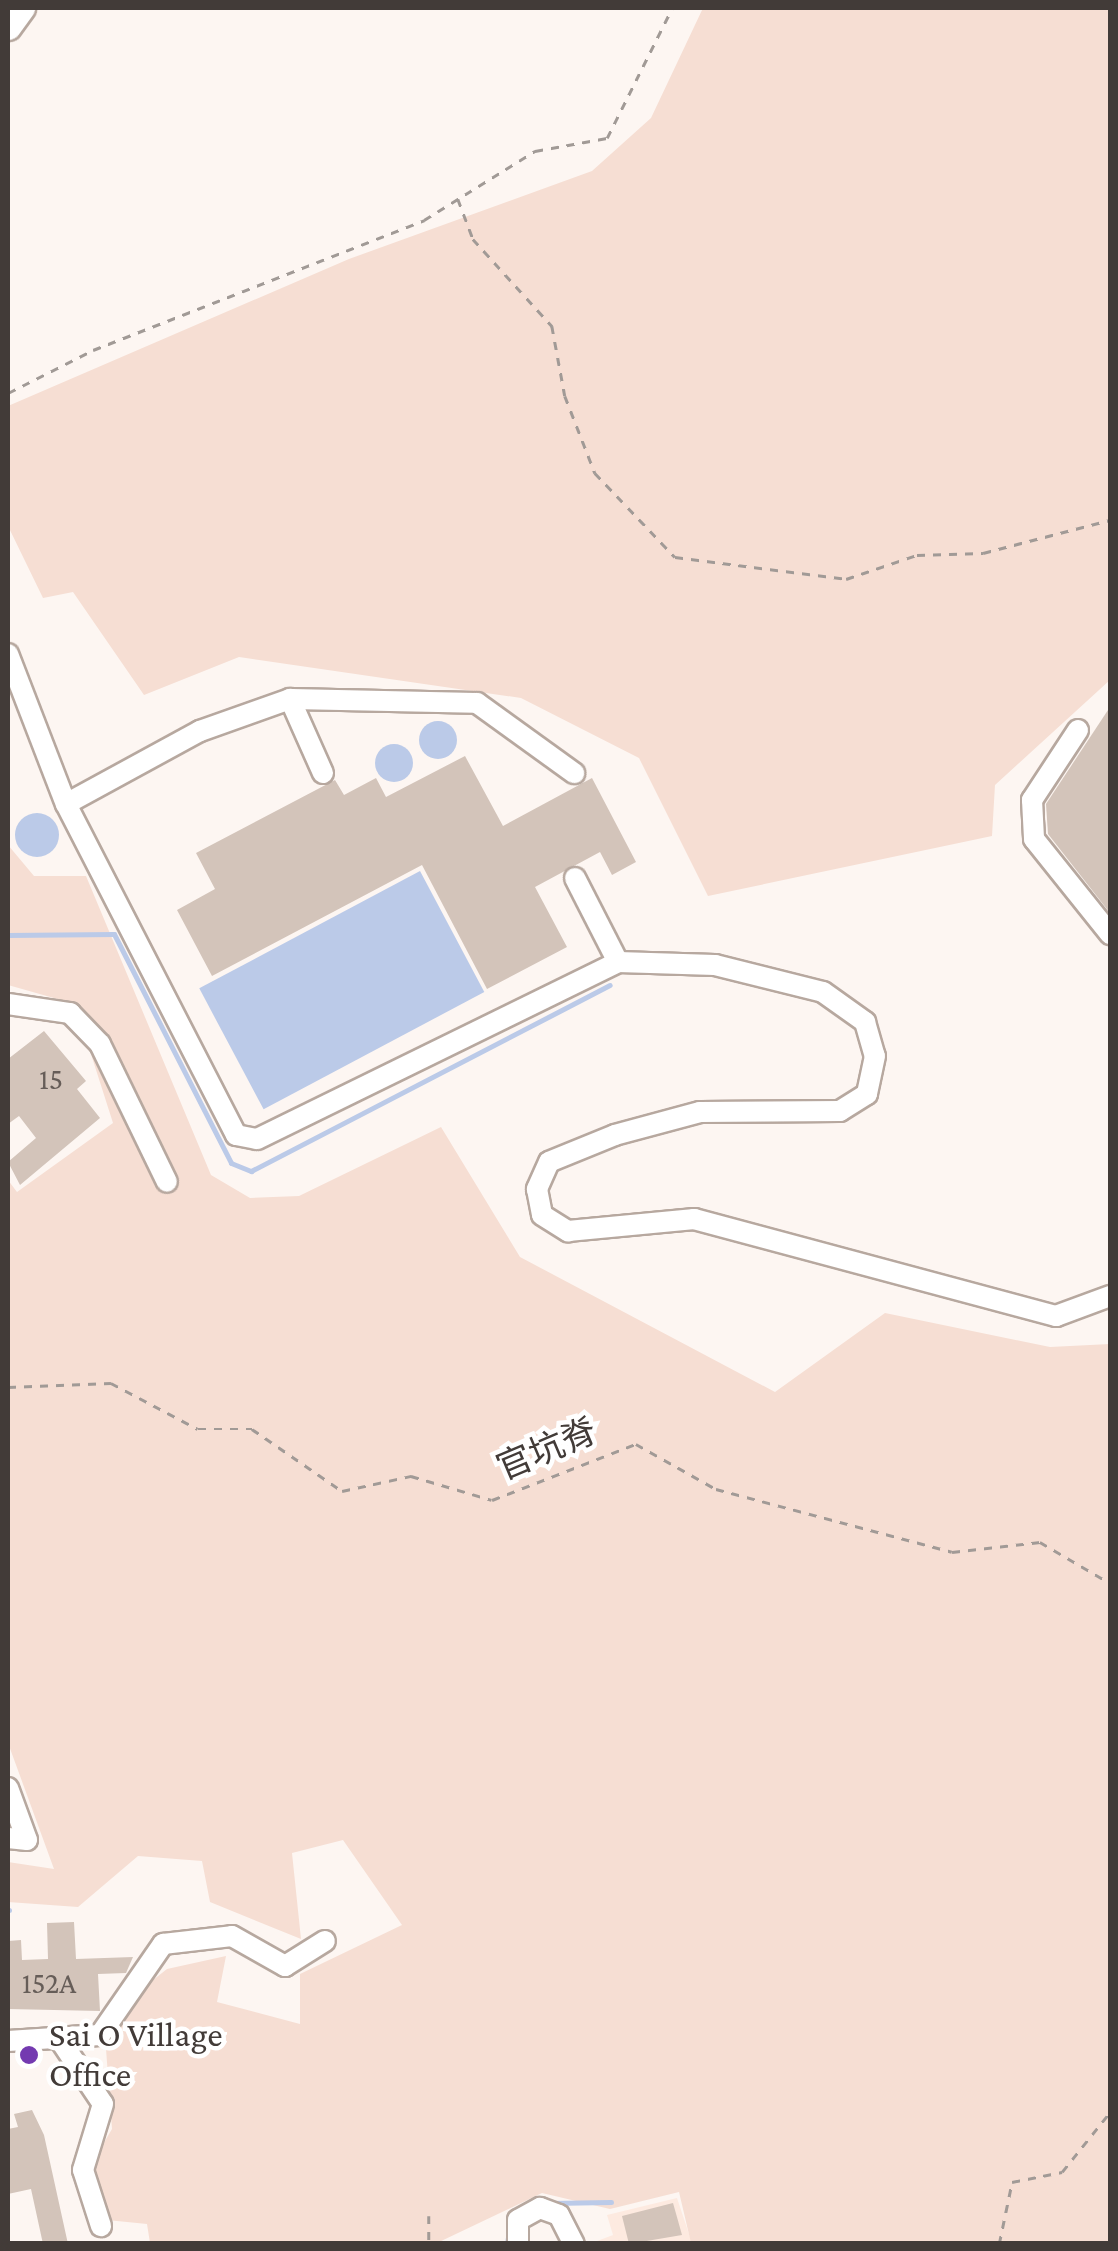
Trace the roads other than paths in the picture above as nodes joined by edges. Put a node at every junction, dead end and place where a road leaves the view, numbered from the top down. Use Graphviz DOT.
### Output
graph roads {
  1 [pos="22,8"];
  2 [pos="8,27"];
  3 [pos="8,654"];
  4 [pos="290,699"];
  5 [pos="1078,730"];
  6 [pos="323,772"];
  7 [pos="574,773"];
  8 [pos="66,804"];
  9 [pos="575,878"];
  10 [pos="1110,934"];
  11 [pos="618,962"];
  12 [pos="8,1004"];
  13 [pos="167,1182"];
  14 [pos="1110,1296"];
  15 [pos="8,1788"];
  16 [pos="8,1838"];
  17 [pos="324,1940"];
  18 [pos="8,2040"];
  19 [pos="62,2043"];
  20 [pos="101,2226"];
  21 [pos="518,2244"];
  22 [pos="574,2244"];
  1 -- 2 [label="main road"];
  3 -- 8 [label="street"];
  4 -- 6 [label="street"];
  4 -- 7 [label="street"];
  4 -- 8 [label="street"];
  5 -- 10 [label="street"];
  8 -- 11 [label="street"];
  9 -- 11 [label="street"];
  11 -- 14 [label="street"];
  12 -- 13 [label="street"];
  15 -- 16 [label="street"];
  17 -- 19 [label="street"];
  18 -- 19 [label="street"];
  19 -- 20 [label="street"];
  21 -- 22 [label="street"];
}
